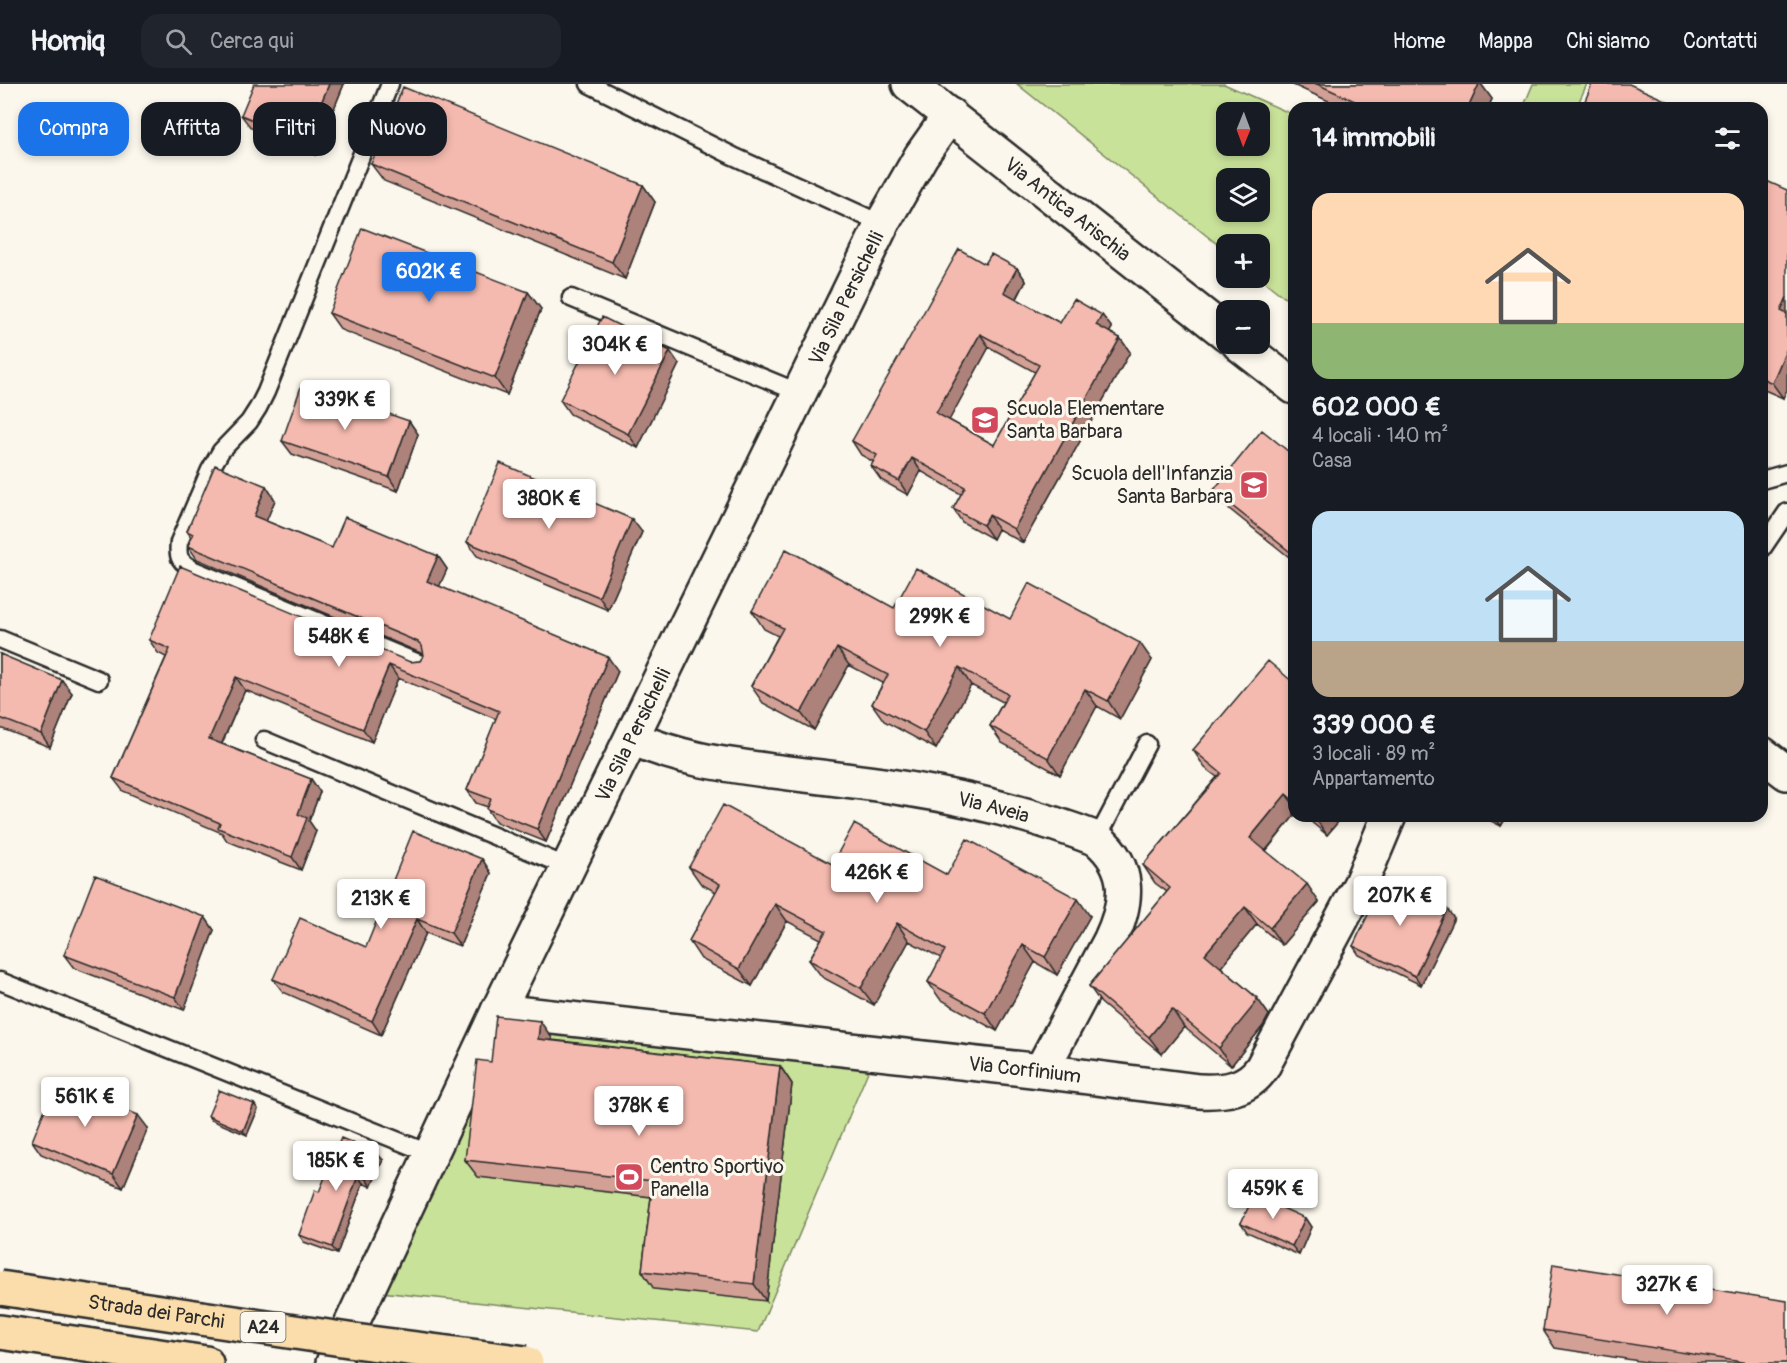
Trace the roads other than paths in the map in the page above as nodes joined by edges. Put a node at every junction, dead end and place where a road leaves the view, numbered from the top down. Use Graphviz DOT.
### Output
graph roads {
  1 [pos="390,84"];
  2 [pos="589,84"];
  3 [pos="909,84"];
  4 [pos="950,116"];
  5 [pos="882,224"];
  6 [pos="571,298"];
  7 [pos="1216,325"];
  8 [pos="1252,354"];
  9 [pos="1288,382"];
  10 [pos="800,393"];
  11 [pos="1787,473"];
  12 [pos="1768,478"];
  13 [pos="1787,512"];
  14 [pos="1768,540"];
  15 [pos="0,639"];
  16 [pos="423,665"];
  17 [pos="99,680"];
  18 [pos="632,738"];
  19 [pos="264,740"];
  20 [pos="1147,744"];
  21 [pos="1768,759"];
  22 [pos="1787,773"];
  23 [pos="1386,822"];
  24 [pos="1097,839"];
  25 [pos="568,867"];
  26 [pos="0,981"];
  27 [pos="498,1011"];
  28 [pos="1041,1071"];
  29 [pos="431,1154"];
  30 [pos="0,1288"];
  31 [pos="0,1332"];
  32 [pos="206,1363"];
  33 [pos="333,1363"];
  34 [pos="526,1363"];
  1 -- 16 [label="lane"];
  2 -- 5 [label="lane"];
  3 -- 4 [label="street, Via Antica Arischia"];
  4 -- 5 [label="street, Via Sila Persichelli"];
  4 -- 7 [label="street, Via Antica Arischia"];
  5 -- 10 [label="street, Via Sila Persichelli"];
  6 -- 10 [label="lane"];
  8 -- 9 [label="street"];
  10 -- 18 [label="street, Via Sila Persichelli"];
  11 -- 12 [label="lane"];
  13 -- 14 [label="lane"];
  15 -- 17 [label="lane"];
  18 -- 24 [label="street, Via Aveia"];
  18 -- 25 [label="street, Via Sila Persichelli"];
  19 -- 25 [label="lane"];
  20 -- 24 [label="lane"];
  21 -- 22 [label="street"];
  23 -- 28 [label="street, Via Corfinium"];
  24 -- 28 [label="street"];
  25 -- 27 [label="street, Via Sila Persichelli"];
  26 -- 29 [label="lane"];
  27 -- 28 [label="street, Via Corfinium"];
  27 -- 29 [label="street, Via Sila Persichelli"];
  29 -- 33 [label="street, Via Sila Persichelli"];
  30 -- 34 [label="highway, Strada dei Parchi / A24, bridge"];
  31 -- 32 [label="highway"];
}
